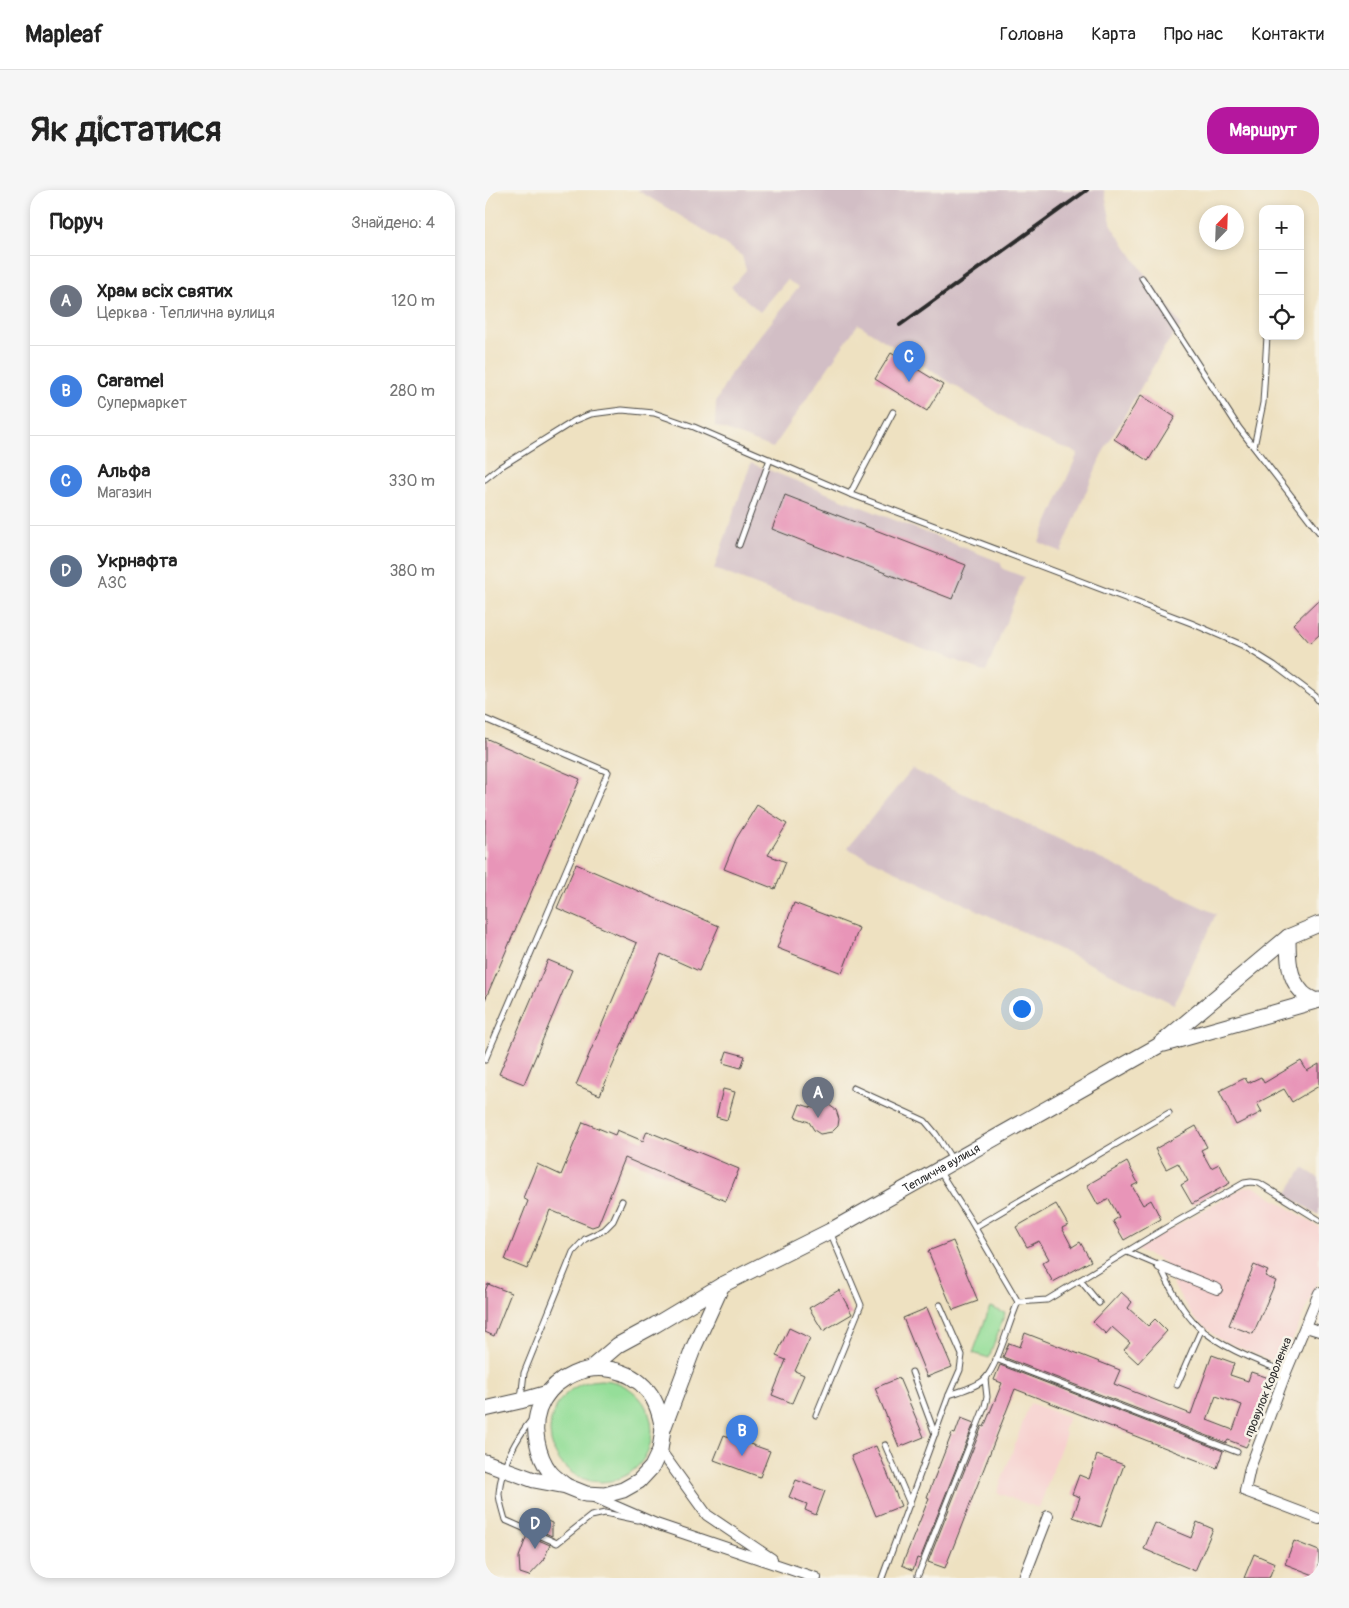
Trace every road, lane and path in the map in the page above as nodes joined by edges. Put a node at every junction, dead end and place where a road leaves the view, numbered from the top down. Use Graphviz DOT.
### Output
graph roads {
  1 [pos="1142,278"];
  2 [pos="1267,340"];
  3 [pos="893,412"];
  4 [pos="1254,447"];
  5 [pos="770,459"];
  6 [pos="485,479"];
  7 [pos="850,494"];
  8 [pos="1319,532"];
  9 [pos="739,545"];
  10 [pos="1317,694"];
  11 [pos="1319,701"];
  12 [pos="485,719"];
  13 [pos="1319,924"];
  14 [pos="1288,937"];
  15 [pos="1317,1001"];
  16 [pos="1158,1046"];
  17 [pos="485,1060"];
  18 [pos="853,1088"];
  19 [pos="1169,1113"];
  20 [pos="953,1162"];
  21 [pos="938,1170"];
  22 [pos="622,1201"];
  23 [pos="1319,1220"];
  24 [pos="975,1227"];
  25 [pos="830,1231"];
  26 [pos="1127,1252"];
  27 [pos="1161,1266"];
  28 [pos="1080,1280"];
  29 [pos="721,1285"];
  30 [pos="1217,1289"];
  31 [pos="1319,1293"];
  32 [pos="1019,1302"];
  33 [pos="1099,1303"];
  34 [pos="939,1305"];
  35 [pos="1306,1326"];
  36 [pos="1202,1328"];
  37 [pos="1319,1331"];
  38 [pos="996,1358"];
  39 [pos="591,1368"];
  40 [pos="912,1372"];
  41 [pos="1287,1372"];
  42 [pos="985,1379"];
  43 [pos="1177,1385"];
  44 [pos="548,1393"];
  45 [pos="949,1395"];
  46 [pos="520,1401"];
  47 [pos="485,1409"];
  48 [pos="538,1412"];
  49 [pos="816,1415"];
  50 [pos="663,1429"];
  51 [pos="935,1434"];
  52 [pos="885,1444"];
  53 [pos="660,1450"];
  54 [pos="1237,1452"];
  55 [pos="485,1462"];
  56 [pos="505,1470"];
  57 [pos="566,1486"];
  58 [pos="586,1494"];
  59 [pos="910,1505"];
  60 [pos="1048,1516"];
  61 [pos="1319,1519"];
  62 [pos="656,1524"];
  63 [pos="783,1566"];
  64 [pos="918,1575"];
  65 [pos="815,1578"];
  66 [pos="882,1578"];
  67 [pos="1024,1578"];
  1 -- 4 [label="lane"];
  2 -- 4 [label="lane"];
  3 -- 7 [label="lane"];
  4 -- 8 [label="lane"];
  5 -- 6 [label="lane"];
  5 -- 7 [label="lane"];
  5 -- 9 [label="lane"];
  7 -- 10 [label="lane"];
  10 -- 11 [label="lane"];
  12 -- 17 [label="lane"];
  13 -- 14 [label="main road, Теплична вулиця"];
  14 -- 15 [label="main road"];
  14 -- 16 [label="main road, Теплична вулиця"];
  15 -- 16 [label="main road, Теплична вулиця"];
  16 -- 20 [label="main road, Теплична вулиця"];
  18 -- 20 [label="lane"];
  19 -- 24 [label="lane"];
  20 -- 21 [label="main road, Теплична вулиця"];
  21 -- 24 [label="lane"];
  21 -- 25 [label="main road, Теплична вулиця"];
  22 -- 46 [label="lane"];
  23 -- 26 [label="lane"];
  24 -- 32 [label="lane"];
  25 -- 29 [label="main road, Теплична вулиця"];
  25 -- 49 [label="lane"];
  26 -- 27 [label="lane"];
  26 -- 28 [label="lane"];
  27 -- 30 [label="street"];
  27 -- 36 [label="lane"];
  28 -- 32 [label="lane"];
  28 -- 33 [label="lane"];
  29 -- 39 [label="main road, Теплична вулиця"];
  29 -- 50 [label="main road"];
  31 -- 35 [label="street, провулок Короленка"];
  32 -- 38 [label="lane"];
  34 -- 45 [label="lane"];
  35 -- 37 [label="street"];
  35 -- 41 [label="street, провулок Короленка"];
  36 -- 41 [label="lane"];
  36 -- 43 [label="lane"];
  38 -- 42 [label="lane"];
  38 -- 54 [label="lane"];
  39 -- 44 [label="main road"];
  39 -- 50 [label="main road"];
  40 -- 51 [label="lane"];
  41 -- 61 [label="street, провулок Короленка"];
  42 -- 45 [label="lane"];
  42 -- 64 [label="lane"];
  44 -- 46 [label="main road"];
  44 -- 48 [label="main road"];
  45 -- 51 [label="lane"];
  46 -- 47 [label="main road"];
  48 -- 56 [label="lane"];
  48 -- 57 [label="main road"];
  50 -- 53 [label="main road"];
  51 -- 59 [label="lane"];
  52 -- 59 [label="lane"];
  53 -- 58 [label="main road"];
  53 -- 63 [label="street"];
  55 -- 56 [label="main road"];
  56 -- 57 [label="main road"];
  56 -- 62 [label="lane"];
  57 -- 58 [label="main road"];
  58 -- 62 [label="street"];
  59 -- 66 [label="lane"];
  60 -- 67 [label="street"];
  62 -- 63 [label="street"];
  63 -- 65 [label="street"];
}
